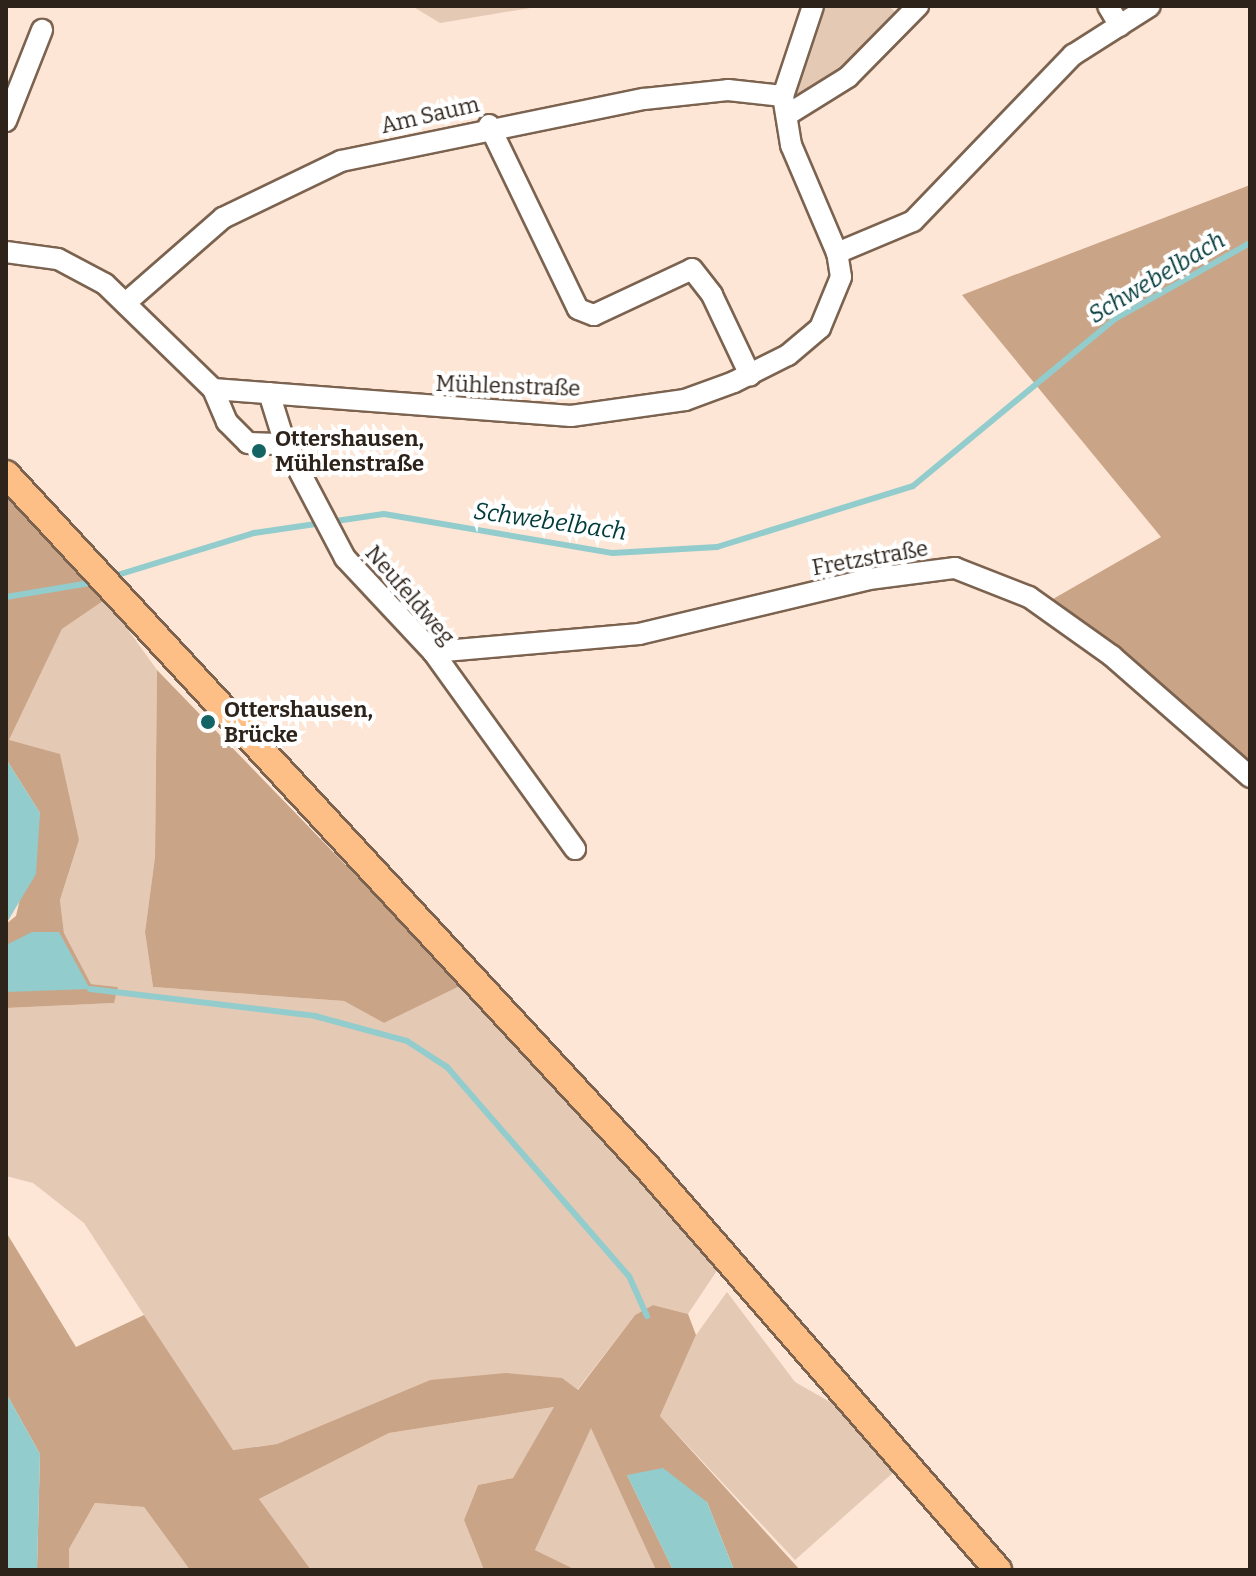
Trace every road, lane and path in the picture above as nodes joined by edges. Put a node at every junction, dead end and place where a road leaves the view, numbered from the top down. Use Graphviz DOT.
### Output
graph roads {
  1 [pos="813,6"];
  2 [pos="918,6"];
  3 [pos="1108,6"];
  4 [pos="1150,6"];
  5 [pos="1120,26"];
  6 [pos="42,30"];
  7 [pos="785,106"];
  8 [pos="6,121"];
  9 [pos="489,125"];
  10 [pos="6,252"];
  11 [pos="837,253"];
  12 [pos="129,300"];
  13 [pos="750,375"];
  14 [pos="213,389"];
  15 [pos="269,393"];
  16 [pos="285,444"];
  17 [pos="6,474"];
  18 [pos="433,652"];
  19 [pos="1250,777"];
  20 [pos="575,849"];
  21 [pos="998,1570"];
  1 -- 7 [label="street"];
  2 -- 7 [label="street"];
  3 -- 5 [label="street"];
  4 -- 5 [label="street"];
  5 -- 11 [label="street"];
  6 -- 8 [label="street"];
  7 -- 9 [label="street, Am Saum"];
  7 -- 11 [label="street"];
  9 -- 12 [label="street, Am Saum"];
  9 -- 13 [label="street"];
  10 -- 12 [label="street"];
  11 -- 13 [label="street, Mühlenstraße"];
  12 -- 14 [label="street"];
  13 -- 15 [label="street, Mühlenstraße"];
  14 -- 15 [label="street, Mühlenstraße"];
  14 -- 16 [label="street"];
  15 -- 16 [label="street, Neufeldweg"];
  16 -- 18 [label="street, Neufeldweg"];
  17 -- 21 [label="main road"];
  18 -- 19 [label="street, Fretzstraße"];
  18 -- 20 [label="street, Neufeldweg"];
}
